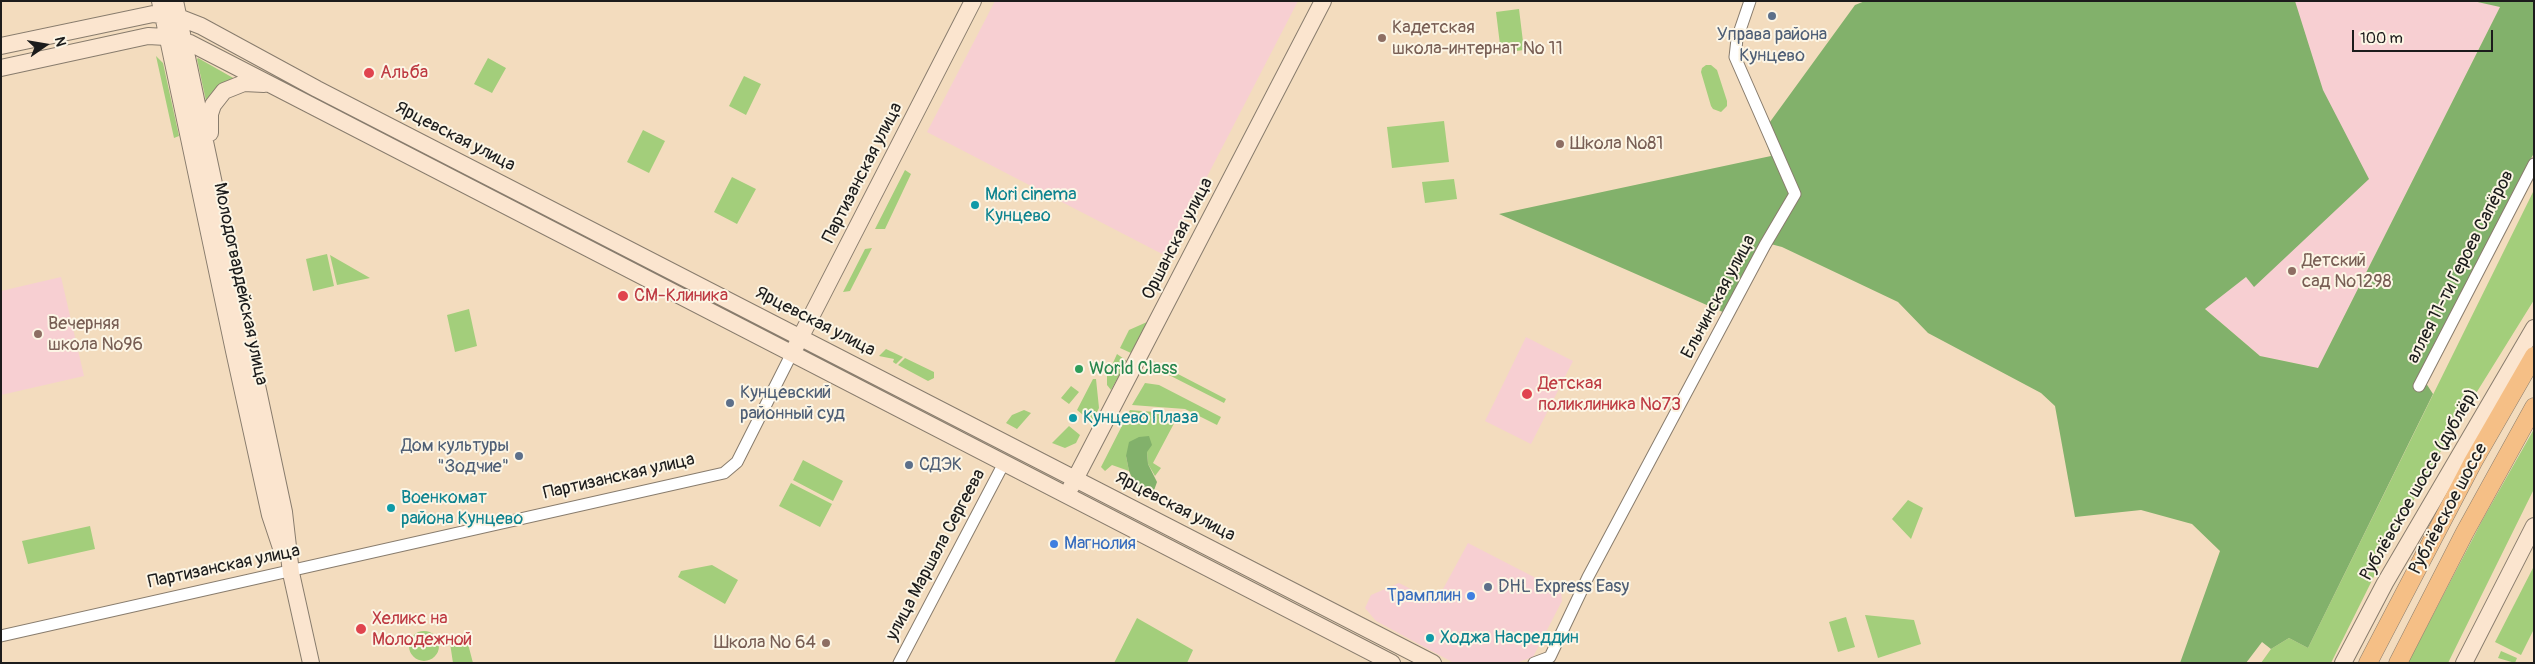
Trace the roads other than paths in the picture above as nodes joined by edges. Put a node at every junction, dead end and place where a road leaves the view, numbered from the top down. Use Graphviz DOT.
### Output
graph roads {
  1 [pos="973,1"];
  2 [pos="1324,1"];
  3 [pos="1750,1"];
  4 [pos="169,9"];
  5 [pos="166,36"];
  6 [pos="183,40"];
  7 [pos="1,46"];
  8 [pos="1,68"];
  9 [pos="272,86"];
  10 [pos="209,160"];
  11 [pos="2534,164"];
  12 [pos="2534,328"];
  13 [pos="801,338"];
  14 [pos="792,354"];
  15 [pos="2534,356"];
  16 [pos="2419,386"];
  17 [pos="2534,407"];
  18 [pos="1004,463"];
  19 [pos="1076,478"];
  20 [pos="1067,495"];
  21 [pos="2440,525"];
  22 [pos="2534,526"];
  23 [pos="291,573"];
  24 [pos="2385,583"];
  25 [pos="1,636"];
  26 [pos="1550,660"];
  27 [pos="311,663"];
  28 [pos="899,663"];
  29 [pos="1392,663"];
  30 [pos="1433,663"];
  31 [pos="1534,663"];
  32 [pos="2344,663"];
  33 [pos="2368,663"];
  34 [pos="2398,663"];
  35 [pos="2464,663"];
  1 -- 13 [label="main road, Партизанская улица"];
  2 -- 19 [label="main road, Оршанская улица"];
  3 -- 26 [label="street, Ельнинская улица"];
  4 -- 5 [label="main road, Молодогвардейская улица"];
  4 -- 6 [label="main road, Молодогвардейская улица"];
  4 -- 7 [label="main road"];
  4 -- 13 [label="main road, Ярцевская улица"];
  5 -- 6 [label="main road"];
  5 -- 8 [label="main road"];
  5 -- 23 [label="main road, Молодогвардейская улица"];
  6 -- 9 [label="main road"];
  6 -- 10 [label="main road, Молодогвардейская улица"];
  9 -- 10 [label="main road"];
  9 -- 14 [label="main road"];
  10 -- 23 [label="main road, Молодогвардейская улица"];
  11 -- 16 [label="street, аллея 11-ти Героев Сапёров"];
  12 -- 24 [label="main road, Рублёвское шоссе (дублёр)"];
  13 -- 14 [label="main road, Партизанская улица"];
  13 -- 19 [label="main road, Ярцевская улица"];
  14 -- 18 [label="main road"];
  14 -- 23 [label="street, Партизанская улица"];
  15 -- 21 [label="main road, Рублёвское шоссе"];
  17 -- 34 [label="main road, Рублёвское шоссе"];
  18 -- 20 [label="main road"];
  18 -- 28 [label="street, улица Маршала Сергеева"];
  19 -- 20 [label="main road, Оршанская улица"];
  19 -- 30 [label="main road, Ярцевская улица"];
  20 -- 29 [label="main road"];
  21 -- 24 [label="main road"];
  21 -- 33 [label="main road, Рублёвское шоссе"];
  22 -- 35 [label="main road"];
  23 -- 25 [label="street, Партизанская улица"];
  23 -- 27 [label="main road, Молодогвардейская улица"];
  24 -- 32 [label="main road, Рублёвское шоссе (дублёр)"];
  26 -- 31 [label="street"];
}
